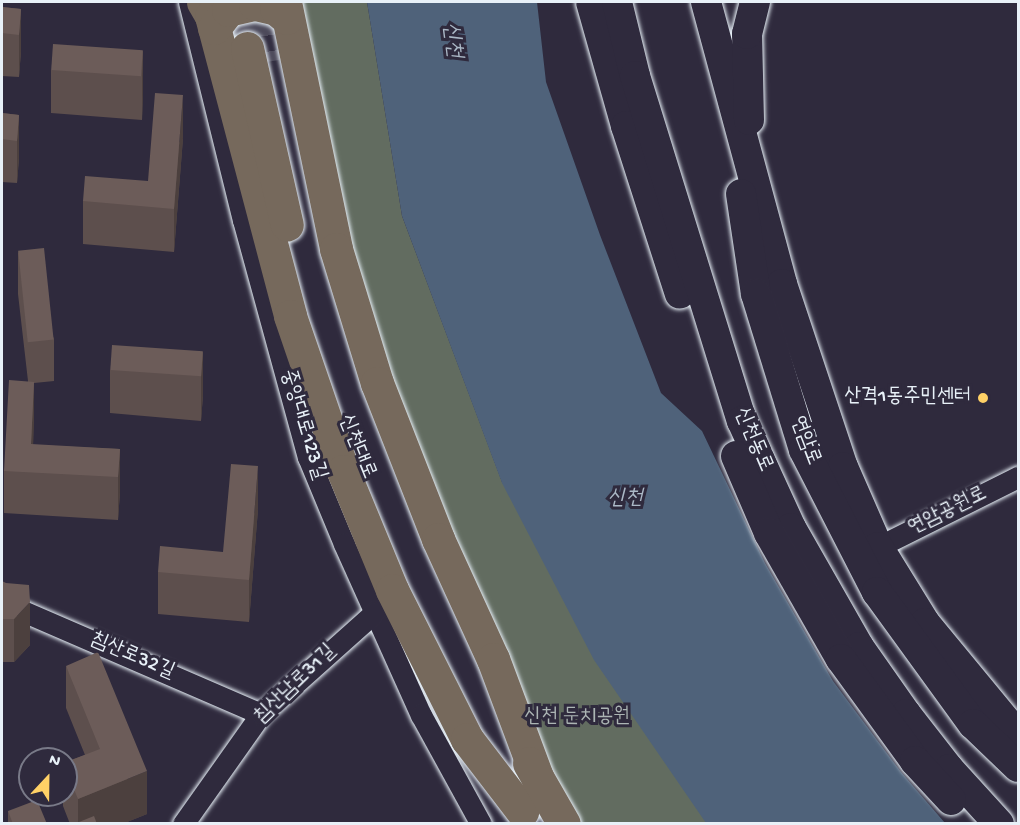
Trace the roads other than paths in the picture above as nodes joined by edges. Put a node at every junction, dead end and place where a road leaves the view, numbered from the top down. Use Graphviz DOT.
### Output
graph roads {
  1 [pos="189,2"];
  2 [pos="591,2"];
  3 [pos="617,2"];
  4 [pos="706,2"];
  5 [pos="755,2"];
  6 [pos="286,10"];
  7 [pos="209,15"];
  8 [pos="720,58"];
  9 [pos="750,165"];
  10 [pos="1018,477"];
  11 [pos="878,547"];
  12 [pos="2,602"];
  13 [pos="375,612"];
  14 [pos="261,714"];
  15 [pos="1018,736"];
  16 [pos="1018,767"];
  17 [pos="539,782"];
  18 [pos="526,817"];
  19 [pos="183,824"];
  20 [pos="481,824"];
  21 [pos="564,824"];
  22 [pos="973,824"];
  23 [pos="999,824"];
  1 -- 13 [label="street, 중앙대로123길"];
  2 -- 22 [label="main road, 신천동로"];
  3 -- 23 [label="main road, 신천동로"];
  4 -- 8 [label="main road"];
  5 -- 9 [label="main road"];
  6 -- 7 [label="highway"];
  6 -- 17 [label="highway"];
  7 -- 18 [label="highway"];
  8 -- 9 [label="main road"];
  8 -- 16 [label="main road, 연암로"];
  9 -- 11 [label="main road, 연암로"];
  10 -- 11 [label="street, 연암공원로"];
  11 -- 15 [label="main road, 연암로"];
  12 -- 14 [label="street, 침산로32길"];
  13 -- 14 [label="street, 침산남로31길"];
  13 -- 20 [label="street, 중앙대로123길"];
  14 -- 19 [label="street, 침산남로31길"];
  17 -- 18 [label="highway, 신천대로"];
  17 -- 21 [label="highway, 신천대로"];
}
